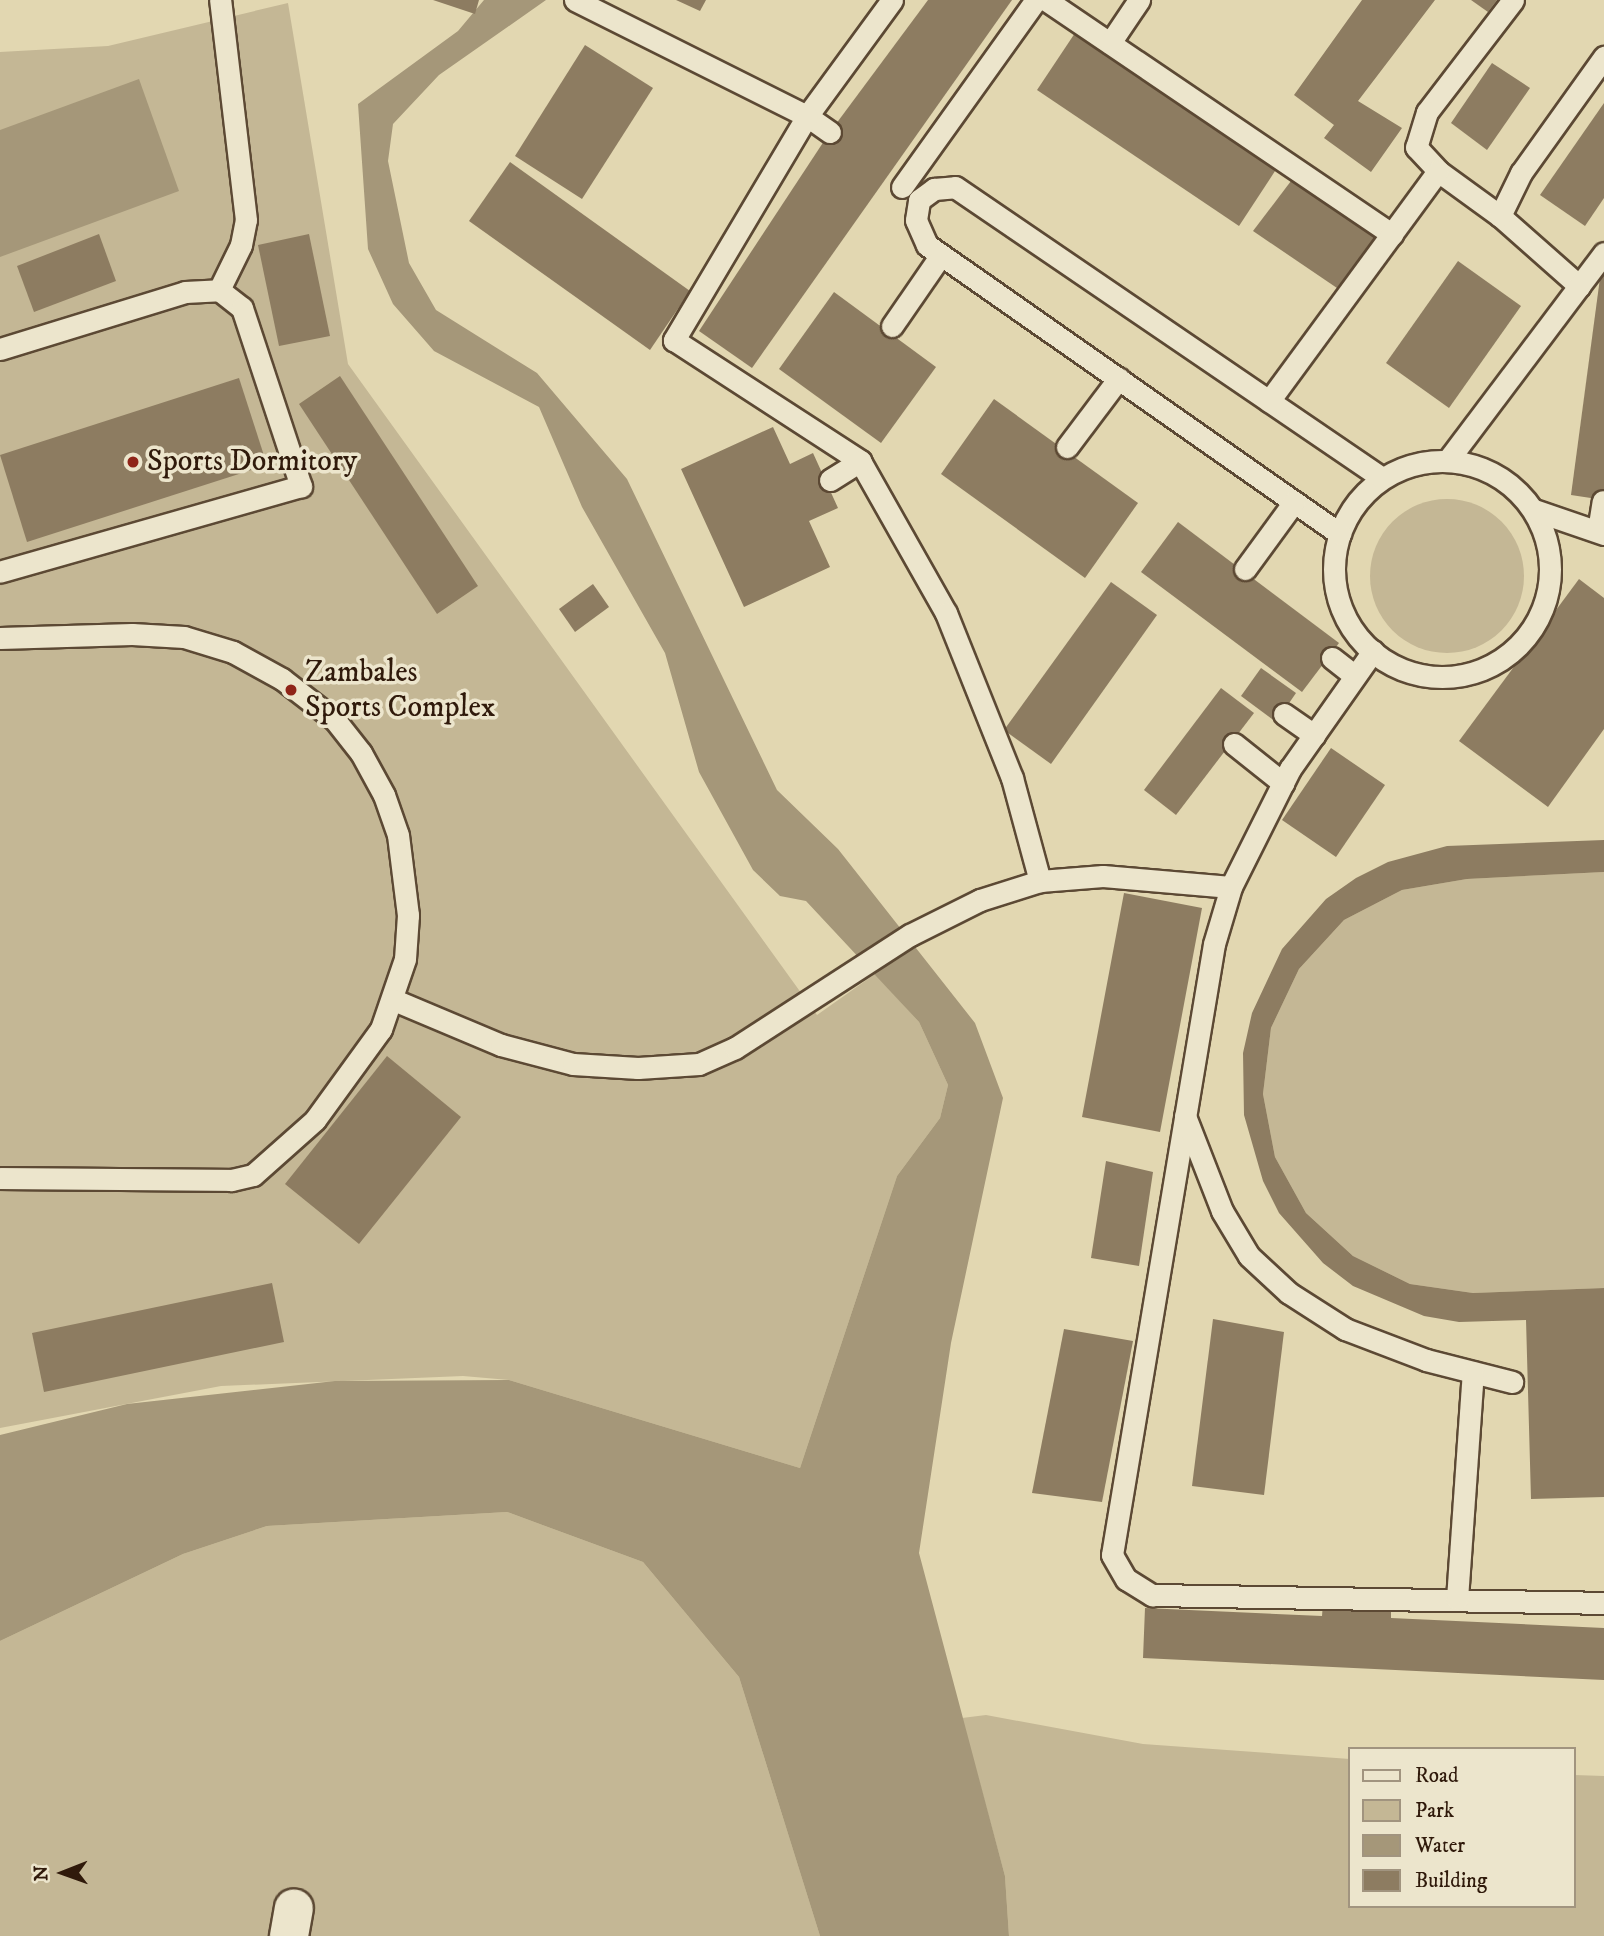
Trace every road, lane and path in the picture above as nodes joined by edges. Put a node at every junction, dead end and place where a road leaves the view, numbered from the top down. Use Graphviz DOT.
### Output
graph roads {
  1 [pos="220,0"];
  2 [pos="575,0"];
  3 [pos="602,0"];
  4 [pos="892,0"];
  5 [pos="1036,0"];
  6 [pos="1046,0"];
  7 [pos="1139,0"];
  8 [pos="1513,0"];
  9 [pos="1110,43"];
  10 [pos="666,48"];
  11 [pos="1604,57"];
  12 [pos="807,116"];
  13 [pos="830,132"];
  14 [pos="1438,171"];
  15 [pos="903,187"];
  16 [pos="1500,216"];
  17 [pos="1391,234"];
  18 [pos="1604,253"];
  19 [pos="941,255"];
  20 [pos="1579,286"];
  21 [pos="219,290"];
  22 [pos="892,326"];
  23 [pos="0,349"];
  24 [pos="1119,378"];
  25 [pos="1269,401"];
  26 [pos="1068,447"];
  27 [pos="1448,460"];
  28 [pos="860,461"];
  29 [pos="1379,476"];
  30 [pos="830,480"];
  31 [pos="1603,501"];
  32 [pos="1294,502"];
  33 [pos="1534,510"];
  34 [pos="1601,533"];
  35 [pos="1340,534"];
  36 [pos="1245,569"];
  37 [pos="0,572"];
  38 [pos="0,638"];
  39 [pos="1373,651"];
  40 [pos="1332,658"];
  41 [pos="1355,676"];
  42 [pos="1284,714"];
  43 [pos="1234,744"];
  44 [pos="1312,749"];
  45 [pos="1283,783"];
  46 [pos="1040,881"];
  47 [pos="1231,887"];
  48 [pos="394,1000"];
  49 [pos="1184,1114"];
  50 [pos="0,1178"];
  51 [pos="1472,1373"];
  52 [pos="1512,1382"];
  53 [pos="1457,1599"];
  54 [pos="1604,1603"];
  1 -- 21 [label="lane"];
  2 -- 10 [label="lane"];
  3 -- 10 [label="lane"];
  4 -- 12 [label="lane"];
  5 -- 15 [label="lane"];
  6 -- 9 [label="lane"];
  7 -- 9 [label="lane"];
  8 -- 14 [label="lane"];
  9 -- 17 [label="lane"];
  10 -- 12 [label="lane"];
  11 -- 16 [label="lane"];
  12 -- 13 [label="lane"];
  12 -- 28 [label="lane"];
  14 -- 16 [label="lane"];
  14 -- 17 [label="lane"];
  15 -- 19 [label="lane"];
  15 -- 25 [label="lane"];
  16 -- 20 [label="lane"];
  17 -- 25 [label="lane"];
  18 -- 20 [label="lane"];
  19 -- 22 [label="lane"];
  19 -- 24 [label="lane"];
  20 -- 27 [label="lane"];
  21 -- 23 [label="lane"];
  21 -- 37 [label="lane"];
  24 -- 26 [label="lane"];
  24 -- 32 [label="lane"];
  25 -- 29 [label="lane"];
  27 -- 29 [label="lane"];
  27 -- 33 [label="lane"];
  28 -- 30 [label="lane"];
  28 -- 46 [label="lane"];
  29 -- 35 [label="lane"];
  31 -- 34 [label="lane"];
  32 -- 35 [label="lane"];
  32 -- 36 [label="lane"];
  33 -- 34 [label="lane"];
  33 -- 39 [label="lane"];
  35 -- 39 [label="lane"];
  38 -- 48 [label="lane"];
  39 -- 41 [label="lane"];
  40 -- 41 [label="lane"];
  41 -- 44 [label="lane"];
  42 -- 44 [label="lane"];
  43 -- 45 [label="lane"];
  44 -- 45 [label="lane"];
  45 -- 47 [label="lane"];
  46 -- 47 [label="lane"];
  46 -- 48 [label="lane"];
  47 -- 49 [label="lane"];
  48 -- 50 [label="lane"];
  49 -- 51 [label="lane"];
  49 -- 53 [label="lane"];
  51 -- 52 [label="lane"];
  51 -- 53 [label="lane"];
  53 -- 54 [label="lane"];
}
